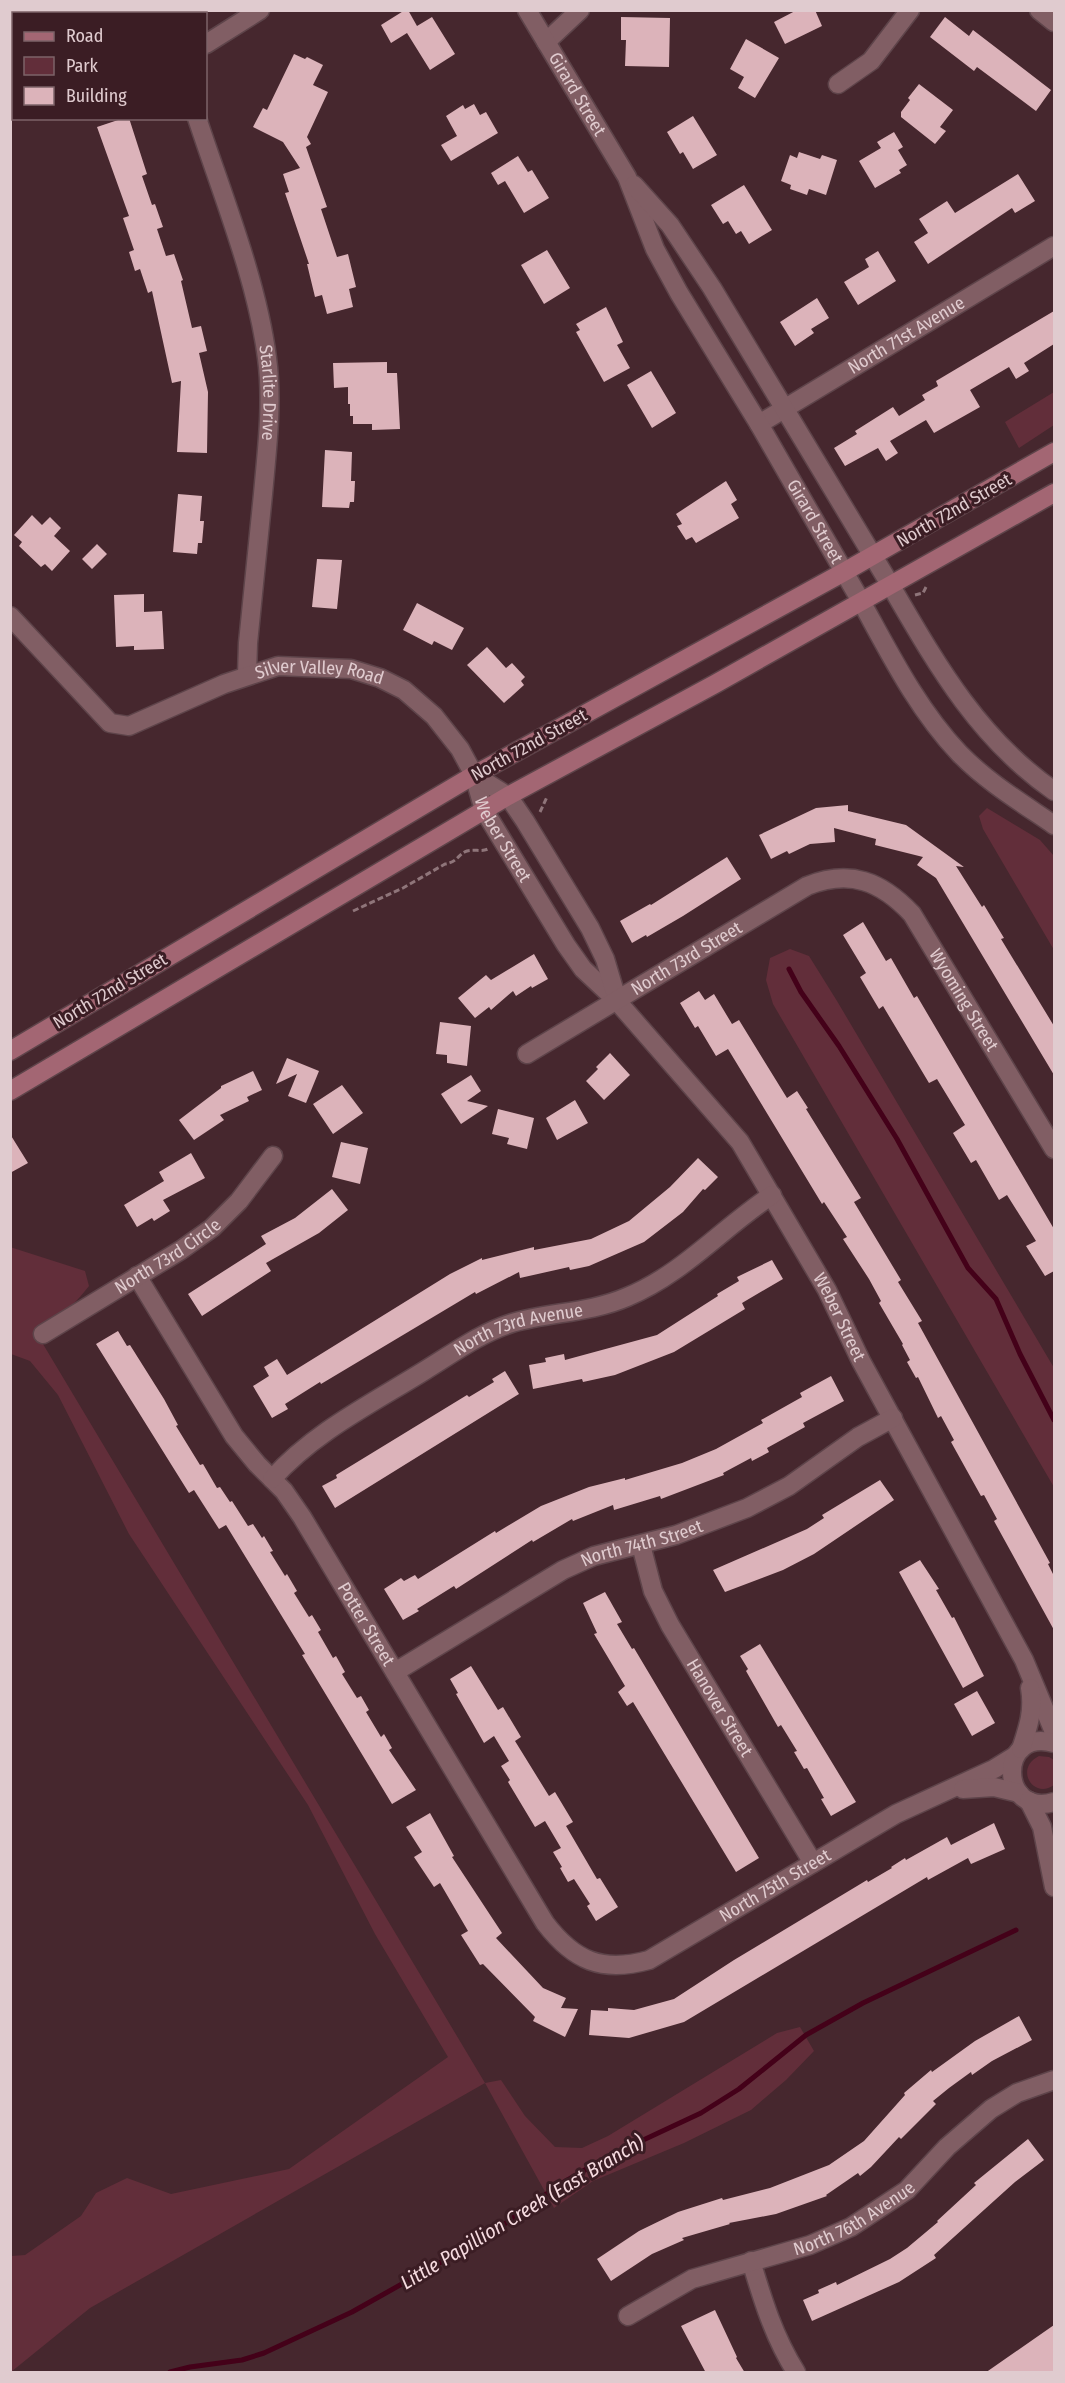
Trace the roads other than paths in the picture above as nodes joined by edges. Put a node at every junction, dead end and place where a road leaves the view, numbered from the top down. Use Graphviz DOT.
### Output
graph roads {
  1 [pos="260,10"];
  2 [pos="527,10"];
  3 [pos="580,10"];
  4 [pos="910,10"];
  5 [pos="1039,10"];
  6 [pos="1054,22"];
  7 [pos="546,42"];
  8 [pos="207,43"];
  9 [pos="838,84"];
  10 [pos="197,120"];
  11 [pos="627,177"];
  12 [pos="1054,246"];
  13 [pos="785,408"];
  14 [pos="759,424"];
  15 [pos="1054,452"];
  16 [pos="1054,493"];
  17 [pos="874,555"];
  18 [pos="844,572"];
  19 [pos="891,586"];
  20 [pos="862,603"];
  21 [pos="10,616"];
  22 [pos="247,675"];
  23 [pos="474,775"];
  24 [pos="1054,791"];
  25 [pos="508,796"];
  26 [pos="484,810"];
  27 [pos="1054,825"];
  28 [pos="851,878"];
  29 [pos="617,1001"];
  30 [pos="10,1051"];
  31 [pos="527,1054"];
  32 [pos="10,1091"];
  33 [pos="1054,1149"];
  34 [pos="273,1156"];
  35 [pos="772,1195"];
  36 [pos="137,1276"];
  37 [pos="43,1334"];
  38 [pos="893,1418"];
  39 [pos="272,1479"];
  40 [pos="641,1545"];
  41 [pos="1024,1660"];
  42 [pos="395,1672"];
  43 [pos="1054,1732"];
  44 [pos="1054,1743"];
  45 [pos="1018,1753"];
  46 [pos="946,1791"];
  47 [pos="1024,1797"];
  48 [pos="1054,1802"];
  49 [pos="813,1863"];
  50 [pos="1054,1873"];
  51 [pos="1054,1889"];
  52 [pos="600,1964"];
  53 [pos="1054,2080"];
  54 [pos="751,2261"];
  55 [pos="628,2316"];
  56 [pos="796,2373"];
  1 -- 8 [label="street"];
  2 -- 7 [label="street, Girard Street"];
  3 -- 7 [label="street"];
  4 -- 9 [label="street"];
  5 -- 6 [label="street"];
  7 -- 11 [label="street, Girard Street"];
  10 -- 22 [label="street, Starlite Drive"];
  11 -- 13 [label="street, Girard Street"];
  11 -- 14 [label="street, Girard Street"];
  12 -- 13 [label="street, North 71st Avenue"];
  13 -- 14 [label="street, North 71st Avenue"];
  13 -- 17 [label="street, Girard Street"];
  14 -- 18 [label="street, Girard Street"];
  15 -- 17 [label="main road, North 72nd Street"];
  16 -- 19 [label="main road, North 72nd Street"];
  17 -- 18 [label="main road, North 72nd Street"];
  17 -- 19 [label="street, Girard Street"];
  18 -- 20 [label="street, Girard Street"];
  18 -- 23 [label="main road, North 72nd Street"];
  19 -- 20 [label="main road, North 72nd Street"];
  19 -- 24 [label="street, Girard Street"];
  20 -- 25 [label="main road, North 72nd Street"];
  20 -- 27 [label="street, Girard Street"];
  21 -- 22 [label="street, Silver Valley Road"];
  22 -- 23 [label="street, Silver Valley Road"];
  23 -- 25 [label="street, Weber Street"];
  23 -- 26 [label="street, Weber Street"];
  23 -- 30 [label="main road, North 72nd Street"];
  25 -- 26 [label="main road, North 72nd Street"];
  25 -- 29 [label="street, Weber Street"];
  26 -- 29 [label="street, Weber Street"];
  26 -- 32 [label="main road, North 72nd Street"];
  28 -- 29 [label="street, North 73rd Street"];
  28 -- 33 [label="street, Wyoming Street"];
  29 -- 31 [label="street, North 73rd Street"];
  29 -- 35 [label="street, Weber Street"];
  34 -- 36 [label="street, North 73rd Circle"];
  35 -- 38 [label="street, Weber Street"];
  35 -- 39 [label="street, North 73rd Avenue"];
  36 -- 37 [label="street, North 73rd Circle"];
  36 -- 39 [label="street, Potter Street"];
  38 -- 40 [label="street, North 74th Street"];
  38 -- 41 [label="street, Weber Street"];
  39 -- 42 [label="street, Potter Street"];
  40 -- 42 [label="street, North 74th Street"];
  40 -- 49 [label="street, Hanover Street"];
  41 -- 43 [label="street, Weber Street"];
  41 -- 45 [label="street, Weber Street"];
  42 -- 52 [label="street, Potter Street"];
  44 -- 45 [label="street, North 75th Street"];
  45 -- 46 [label="street, North 75th Street"];
  45 -- 47 [label="street, Weber Street"];
  46 -- 47 [label="street, North 75th Street"];
  46 -- 49 [label="street, North 75th Street"];
  47 -- 48 [label="street, North 75th Street"];
  47 -- 51 [label="street"];
  49 -- 52 [label="street, North 75th Street"];
  50 -- 51 [label="street"];
  53 -- 54 [label="street, North 76th Avenue"];
  54 -- 55 [label="street, North 76th Avenue"];
  54 -- 56 [label="street"];
}
